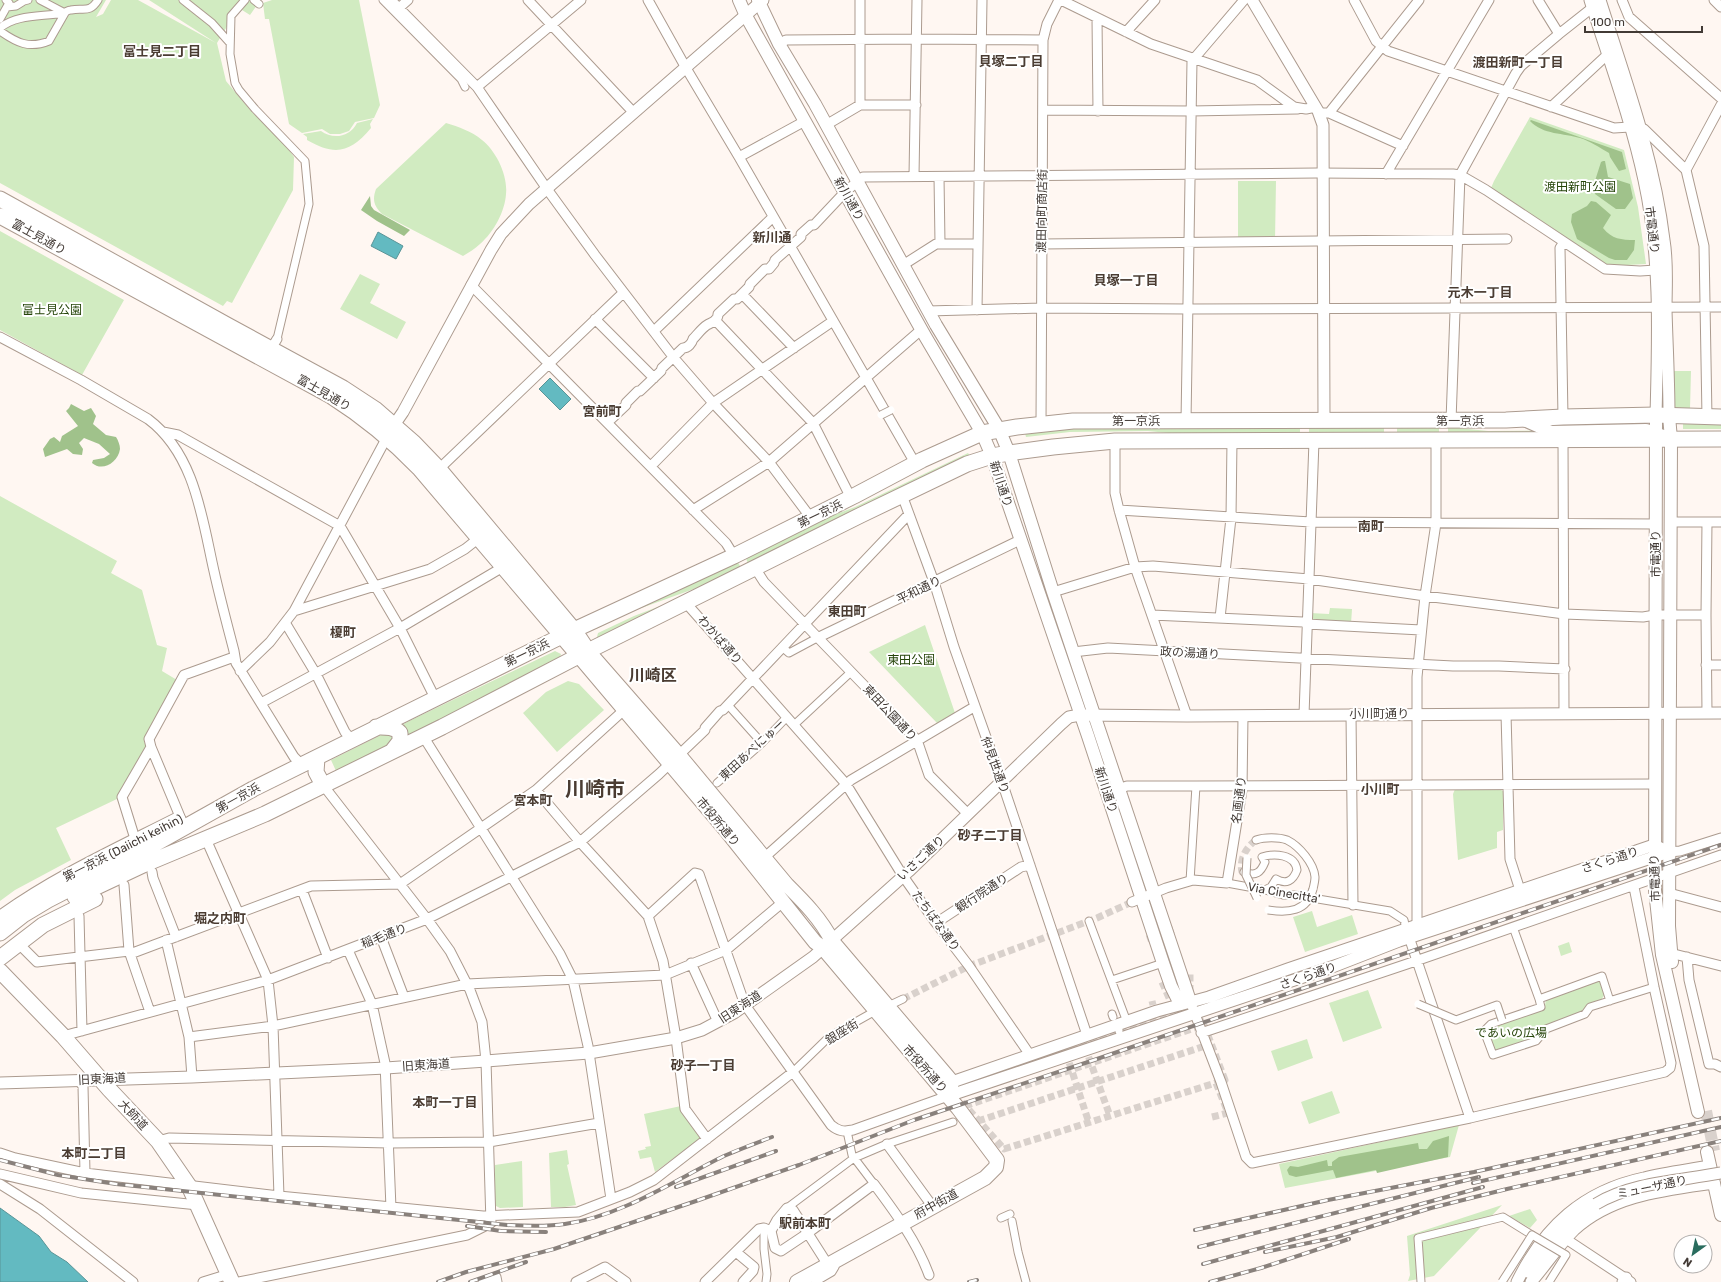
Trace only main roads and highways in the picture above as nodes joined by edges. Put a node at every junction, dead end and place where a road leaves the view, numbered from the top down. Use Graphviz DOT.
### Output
graph roads {
  1 [pos="739,0"];
  2 [pos="760,1"];
  3 [pos="779,44"];
  4 [pos="766,51"];
  5 [pos="820,113"];
  6 [pos="805,121"];
  7 [pos="0,199"];
  8 [pos="0,216"];
  9 [pos="928,311"];
  10 [pos="922,329"];
  11 [pos="1663,415"];
  12 [pos="1714,417"];
  13 [pos="1524,420"];
  14 [pos="999,429"];
  15 [pos="390,431"];
  16 [pos="982,433"];
  17 [pos="1656,437"];
  18 [pos="1671,439"];
  19 [pos="1721,439"];
  20 [pos="1010,453"];
  21 [pos="992,456"];
  22 [pos="567,633"];
  23 [pos="584,654"];
  24 [pos="1663,713"];
  25 [pos="376,727"];
  26 [pos="393,750"];
  27 [pos="317,758"];
  28 [pos="674,759"];
  29 [pos="302,765"];
  30 [pos="317,788"];
  31 [pos="253,789"];
  32 [pos="265,814"];
  33 [pos="739,837"];
  34 [pos="69,895"];
  35 [pos="0,919"];
  36 [pos="0,933"];
  37 [pos="827,944"];
  38 [pos="0,945"];
  39 [pos="0,958"];
  40 [pos="0,971"];
  41 [pos="948,1096"];
  42 [pos="1717,1182"];
  43 [pos="1721,1215"];
  44 [pos="233,1279"];
  45 [pos="797,1282"];
  1 -- 4 [label="main road, 新川通り"];
  2 -- 3 [label="main road, 新川通り"];
  3 -- 4 [label="main road"];
  3 -- 5 [label="main road, 新川通り"];
  4 -- 6 [label="main road, 新川通り"];
  5 -- 6 [label="main road"];
  5 -- 9 [label="main road, 新川通り"];
  6 -- 10 [label="main road, 新川通り"];
  7 -- 15 [label="highway, 富士見通り"];
  8 -- 15 [label="highway, 富士見通り"];
  9 -- 10 [label="main road"];
  9 -- 14 [label="main road, 新川通り"];
  10 -- 16 [label="main road, 新川通り"];
  11 -- 12 [label="highway, 第一京浜"];
  11 -- 13 [label="highway, 第一京浜"];
  11 -- 17 [label="main road, 市電通り"];
  11 -- 18 [label="main road, 市電通り"];
  13 -- 14 [label="highway, 第一京浜"];
  13 -- 17 [label="main road"];
  14 -- 16 [label="highway, 第一京浜"];
  14 -- 20 [label="main road, 新川通り"];
  15 -- 22 [label="highway, 富士見通り"];
  15 -- 22 [label="highway, 富士見通り"];
  16 -- 21 [label="main road, 新川通り"];
  16 -- 22 [label="highway, 第一京浜"];
  17 -- 18 [label="highway, 第一京浜"];
  17 -- 20 [label="highway, 第一京浜"];
  17 -- 24 [label="main road, 市電通り"];
  18 -- 19 [label="highway, 第一京浜"];
  18 -- 24 [label="main road, 市電通り"];
  20 -- 21 [label="highway, 第一京浜"];
  20 -- 21 [label="main road, 新川通り"];
  21 -- 23 [label="highway, 第一京浜"];
  22 -- 23 [label="highway, 富士見通り"];
  22 -- 25 [label="highway, 第一京浜"];
  23 -- 26 [label="highway, 第一京浜"];
  23 -- 28 [label="main road, 市役所通り"];
  23 -- 28 [label="main road, 市役所通り"];
  24 -- 24 [label="main road, 市電通り"];
  25 -- 26 [label="highway"];
  25 -- 27 [label="highway, 第一京浜"];
  26 -- 30 [label="highway, 第一京浜"];
  27 -- 29 [label="highway, 第一京浜"];
  27 -- 30 [label="highway"];
  28 -- 33 [label="main road, 市役所通り"];
  29 -- 30 [label="highway"];
  29 -- 31 [label="highway, 第一京浜"];
  30 -- 32 [label="highway, 第一京浜"];
  31 -- 34 [label="highway, 第一京浜"];
  31 -- 35 [label="highway, 第一京浜 (Daiichi keihin)"];
  32 -- 34 [label="highway, 第一京浜"];
  32 -- 39 [label="highway"];
  33 -- 37 [label="main road, 市役所通り"];
  33 -- 37 [label="main road, 市役所通り"];
  34 -- 36 [label="highway, 第一京浜"];
  34 -- 38 [label="highway, 第一京浜"];
  37 -- 41 [label="main road, 市役所通り"];
  37 -- 41 [label="main road, 市役所通り"];
  40 -- 44 [label="highway, 大師道"];
  41 -- 45 [label="main road, 府中街道"];
  42 -- 42 [label="main road"];
  42 -- 43 [label="main road"];
}
